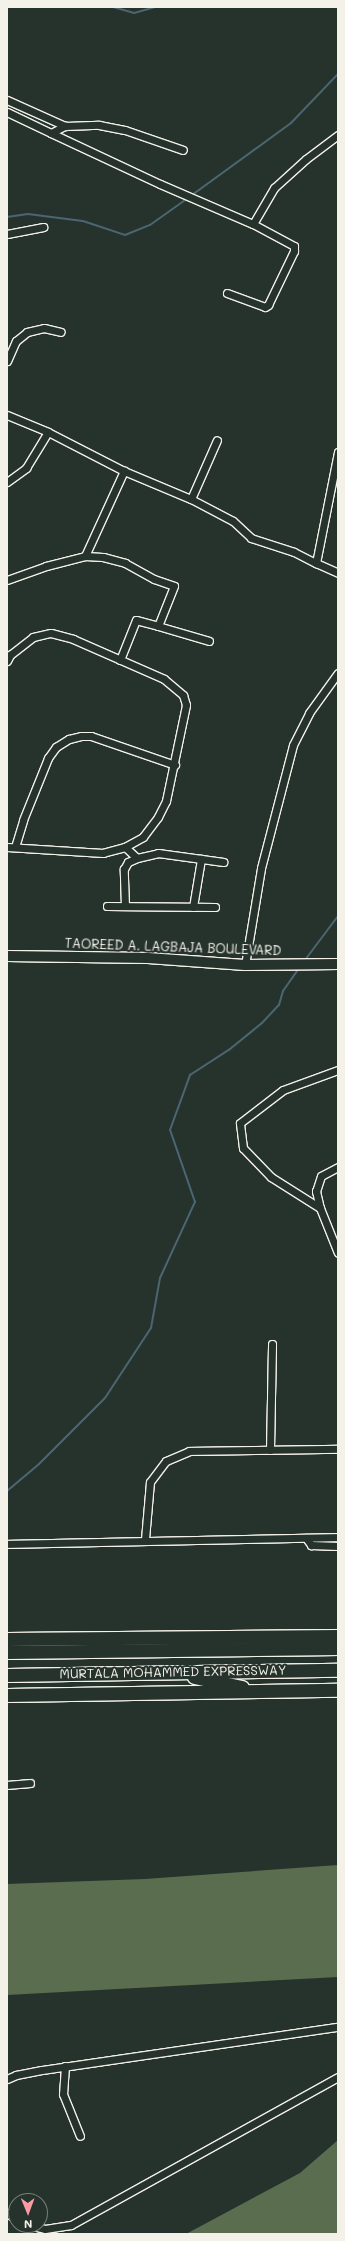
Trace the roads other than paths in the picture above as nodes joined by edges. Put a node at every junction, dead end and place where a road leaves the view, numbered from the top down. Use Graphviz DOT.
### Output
graph roads {
  1 [pos="7,100"];
  2 [pos="7,112"];
  3 [pos="65,126"];
  4 [pos="51,133"];
  5 [pos="338,135"];
  6 [pos="183,150"];
  7 [pos="253,224"];
  8 [pos="43,227"];
  9 [pos="7,234"];
  10 [pos="227,293"];
  11 [pos="61,332"];
  12 [pos="7,360"];
  13 [pos="7,414"];
  14 [pos="48,432"];
  15 [pos="217,440"];
  16 [pos="338,452"];
  17 [pos="124,471"];
  18 [pos="7,482"];
  19 [pos="191,499"];
  20 [pos="85,556"];
  21 [pos="316,563"];
  22 [pos="338,573"];
  23 [pos="7,580"];
  24 [pos="158,626"];
  25 [pos="209,641"];
  26 [pos="120,660"];
  27 [pos="7,661"];
  28 [pos="338,673"];
  29 [pos="175,765"];
  30 [pos="7,847"];
  31 [pos="124,847"];
  32 [pos="16,848"];
  33 [pos="137,858"];
  34 [pos="201,859"];
  35 [pos="223,862"];
  36 [pos="107,906"];
  37 [pos="125,906"];
  38 [pos="193,907"];
  39 [pos="215,907"];
  40 [pos="7,956"];
  41 [pos="338,964"];
  42 [pos="245,965"];
  43 [pos="338,1070"];
  44 [pos="338,1167"];
  45 [pos="320,1208"];
  46 [pos="338,1253"];
  47 [pos="272,1344"];
  48 [pos="338,1449"];
  49 [pos="270,1450"];
  50 [pos="338,1537"];
  51 [pos="306,1538"];
  52 [pos="145,1539"];
  53 [pos="7,1544"];
  54 [pos="338,1546"];
  55 [pos="338,1636"];
  56 [pos="7,1640"];
  57 [pos="338,1648"];
  58 [pos="12,1652"];
  59 [pos="54,1652"];
  60 [pos="338,1670"];
  61 [pos="171,1672"];
  62 [pos="11,1675"];
  63 [pos="49,1675"];
  64 [pos="338,1690"];
  65 [pos="265,1692"];
  66 [pos="7,1695"];
  67 [pos="30,1783"];
  68 [pos="7,1785"];
  69 [pos="338,2027"];
  70 [pos="65,2066"];
  71 [pos="338,2077"];
  72 [pos="7,2078"];
  73 [pos="80,2136"];
  74 [pos="48,2229"];
  1 -- 3 [label="street"];
  2 -- 4 [label="street"];
  3 -- 4 [label="street"];
  3 -- 6 [label="street"];
  4 -- 7 [label="street"];
  5 -- 7 [label="street"];
  7 -- 10 [label="street"];
  8 -- 9 [label="street"];
  11 -- 12 [label="street"];
  13 -- 14 [label="street"];
  14 -- 17 [label="street"];
  14 -- 18 [label="street"];
  15 -- 19 [label="street"];
  16 -- 21 [label="street"];
  17 -- 19 [label="street"];
  17 -- 20 [label="street"];
  19 -- 21 [label="street"];
  20 -- 23 [label="street"];
  20 -- 24 [label="street"];
  21 -- 22 [label="street"];
  24 -- 25 [label="street"];
  24 -- 26 [label="street"];
  26 -- 27 [label="street"];
  26 -- 29 [label="street"];
  28 -- 42 [label="street"];
  29 -- 31 [label="street"];
  29 -- 32 [label="street"];
  30 -- 32 [label="street"];
  31 -- 32 [label="street"];
  31 -- 33 [label="street"];
  33 -- 34 [label="street"];
  33 -- 37 [label="street"];
  34 -- 35 [label="street"];
  34 -- 38 [label="street"];
  36 -- 37 [label="street"];
  37 -- 38 [label="street"];
  38 -- 39 [label="street"];
  40 -- 42 [label="street, TAOREED A. LAGBAJA BOULEVARD"];
  41 -- 42 [label="street, TAOREED A. LAGBAJA BOULEVARD"];
  43 -- 45 [label="street"];
  44 -- 45 [label="street"];
  45 -- 46 [label="street"];
  47 -- 49 [label="street"];
  48 -- 49 [label="street"];
  49 -- 52 [label="street"];
  50 -- 51 [label="street"];
  51 -- 52 [label="street"];
  51 -- 54 [label="street"];
  52 -- 53 [label="street"];
  55 -- 56 [label="highway"];
  57 -- 59 [label="highway, MURTALA MOHAMMED EXPRESSWAY"];
  58 -- 59 [label="highway, MURTALA MOHAMMED EXPRESSWAY"];
  58 -- 62 [label="highway"];
  59 -- 63 [label="highway"];
  60 -- 61 [label="highway, MURTALA MOHAMMED EXPRESSWAY"];
  61 -- 63 [label="highway, MURTALA MOHAMMED EXPRESSWAY"];
  61 -- 65 [label="highway"];
  62 -- 63 [label="highway, MURTALA MOHAMMED EXPRESSWAY"];
  64 -- 65 [label="highway, MURTALA MOHAMMED EXPRESSWAY"];
  65 -- 66 [label="highway, MURTALA MOHAMMED EXPRESSWAY"];
  67 -- 68 [label="street"];
  69 -- 70 [label="street"];
  70 -- 72 [label="street"];
  70 -- 73 [label="street"];
  71 -- 74 [label="street"];
}
